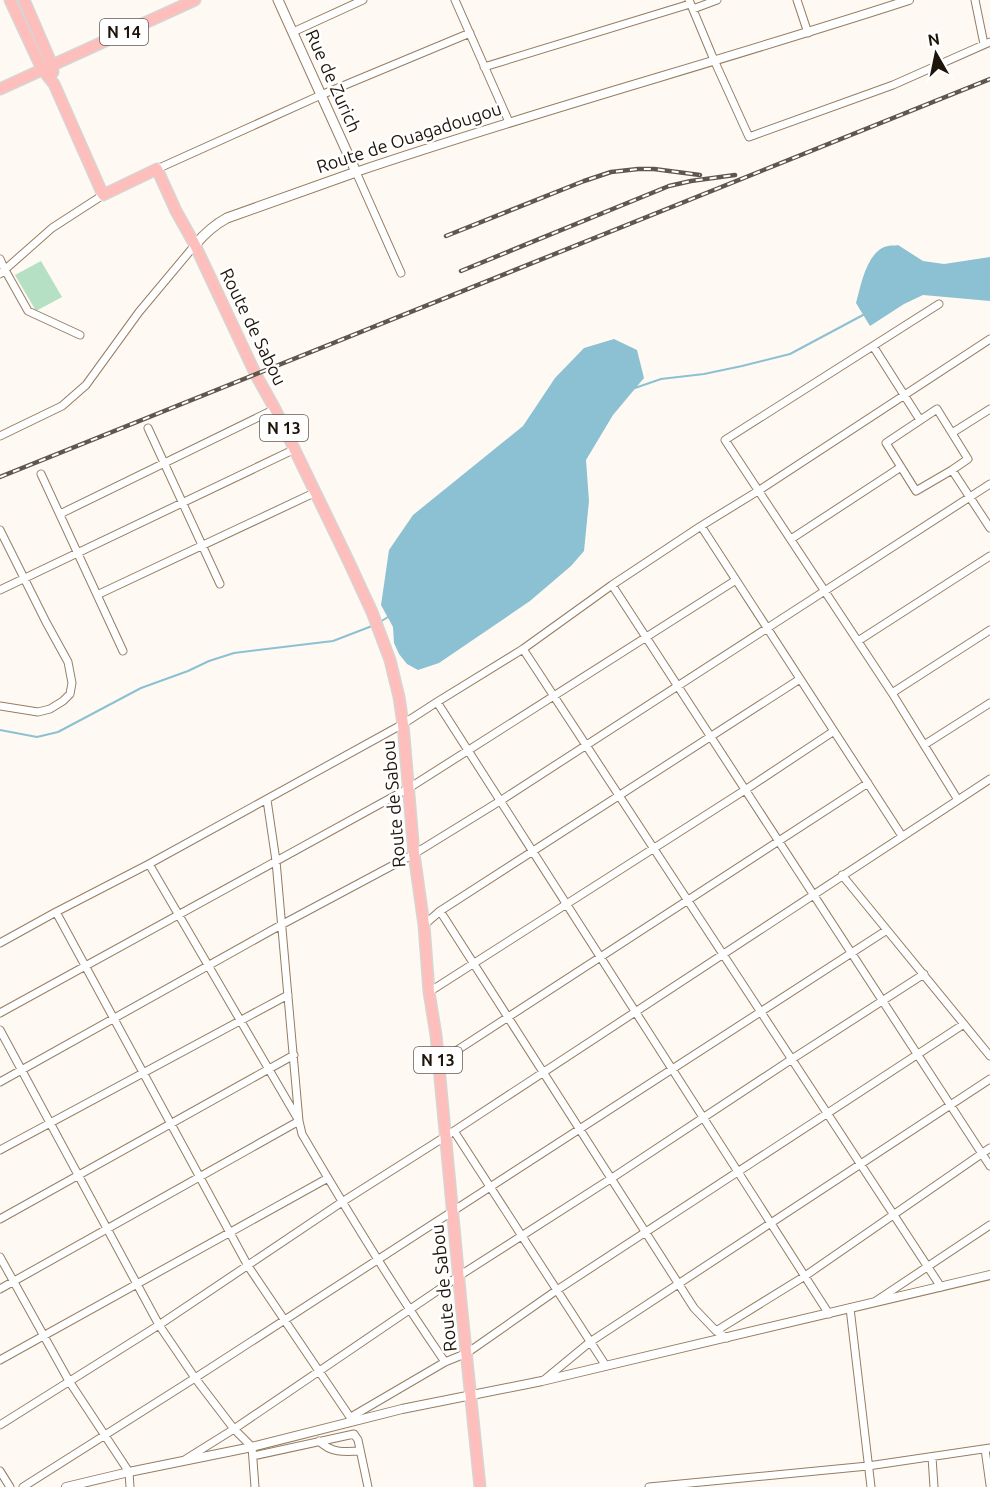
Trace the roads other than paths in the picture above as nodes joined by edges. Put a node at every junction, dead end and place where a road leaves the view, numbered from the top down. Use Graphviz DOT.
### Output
graph roads {
  1 [pos="10,0"];
  2 [pos="24,0"];
  3 [pos="195,0"];
  4 [pos="278,0"];
  5 [pos="363,0"];
  6 [pos="455,0"];
  7 [pos="717,0"];
  8 [pos="797,0"];
  9 [pos="909,0"];
  10 [pos="975,0"];
  11 [pos="691,4"];
  12 [pos="293,32"];
  13 [pos="470,33"];
  14 [pos="808,33"];
  15 [pos="987,43"];
  16 [pos="714,60"];
  17 [pos="47,67"];
  18 [pos="484,67"];
  19 [pos="0,89"];
  20 [pos="321,95"];
  21 [pos="509,122"];
  22 [pos="157,169"];
  23 [pos="356,172"];
  24 [pos="103,195"];
  25 [pos="195,245"];
  26 [pos="0,259"];
  27 [pos="2,272"];
  28 [pos="401,273"];
  29 [pos="939,304"];
  30 [pos="80,335"];
  31 [pos="990,339"];
  32 [pos="873,346"];
  33 [pos="904,395"];
  34 [pos="990,409"];
  35 [pos="275,410"];
  36 [pos="920,420"];
  37 [pos="148,428"];
  38 [pos="952,433"];
  39 [pos="0,436"];
  40 [pos="295,449"];
  41 [pos="165,463"];
  42 [pos="901,467"];
  43 [pos="952,470"];
  44 [pos="41,474"];
  45 [pos="990,484"];
  46 [pos="758,491"];
  47 [pos="316,492"];
  48 [pos="970,497"];
  49 [pos="183,502"];
  50 [pos="60,514"];
  51 [pos="701,526"];
  52 [pos="990,528"];
  53 [pos="0,530"];
  54 [pos="791,539"];
  55 [pos="3,543"];
  56 [pos="202,545"];
  57 [pos="78,552"];
  58 [pos="990,555"];
  59 [pos="24,578"];
  60 [pos="736,580"];
  61 [pos="220,584"];
  62 [pos="612,585"];
  63 [pos="0,590"];
  64 [pos="825,591"];
  65 [pos="97,595"];
  66 [pos="768,629"];
  67 [pos="990,630"];
  68 [pos="646,637"];
  69 [pos="858,641"];
  70 [pos="523,649"];
  71 [pos="123,651"];
  72 [pos="800,678"];
  73 [pos="678,686"];
  74 [pos="892,693"];
  75 [pos="553,696"];
  76 [pos="437,702"];
  77 [pos="990,703"];
  78 [pos="0,706"];
  79 [pos="403,724"];
  80 [pos="834,731"];
  81 [pos="711,737"];
  82 [pos="924,745"];
  83 [pos="586,746"];
  84 [pos="467,750"];
  85 [pos="990,778"];
  86 [pos="868,783"];
  87 [pos="409,788"];
  88 [pos="745,790"];
  89 [pos="619,796"];
  90 [pos="267,800"];
  91 [pos="958,800"];
  92 [pos="500,801"];
  93 [pos="902,836"];
  94 [pos="779,842"];
  95 [pos="654,849"];
  96 [pos="533,852"];
  97 [pos="414,854"];
  98 [pos="276,861"];
  99 [pos="149,864"];
  100 [pos="842,875"];
  101 [pos="813,895"];
  102 [pos="688,901"];
  103 [pos="567,905"];
  104 [pos="440,911"];
  105 [pos="56,912"];
  106 [pos="178,914"];
  107 [pos="281,925"];
  108 [pos="424,925"];
  109 [pos="887,930"];
  110 [pos="0,943"];
  111 [pos="851,953"];
  112 [pos="723,954"];
  113 [pos="600,957"];
  114 [pos="474,964"];
  115 [pos="208,965"];
  116 [pos="85,966"];
  117 [pos="924,974"];
  118 [pos="429,992"];
  119 [pos="288,994"];
  120 [pos="882,1000"];
  121 [pos="635,1012"];
  122 [pos="761,1012"];
  123 [pos="0,1013"];
  124 [pos="508,1017"];
  125 [pos="114,1018"];
  126 [pos="240,1020"];
  127 [pos="964,1024"];
  128 [pos="0,1030"];
  129 [pos="294,1055"];
  130 [pos="918,1055"];
  131 [pos="990,1056"];
  132 [pos="792,1059"];
  133 [pos="439,1062"];
  134 [pos="269,1069"];
  135 [pos="672,1069"];
  136 [pos="21,1070"];
  137 [pos="543,1072"];
  138 [pos="143,1073"];
  139 [pos="990,1079"];
  140 [pos="0,1082"];
  141 [pos="951,1105"];
  142 [pos="827,1113"];
  143 [pos="703,1118"];
  144 [pos="299,1121"];
  145 [pos="50,1123"];
  146 [pos="170,1124"];
  147 [pos="580,1128"];
  148 [pos="450,1133"];
  149 [pos="990,1148"];
  150 [pos="0,1150"];
  151 [pos="982,1154"];
  152 [pos="861,1164"];
  153 [pos="990,1167"];
  154 [pos="738,1172"];
  155 [pos="78,1175"];
  156 [pos="199,1177"];
  157 [pos="328,1178"];
  158 [pos="612,1178"];
  159 [pos="490,1187"];
  160 [pos="342,1202"];
  161 [pos="453,1211"];
  162 [pos="894,1215"];
  163 [pos="0,1219"];
  164 [pos="771,1224"];
  165 [pos="990,1225"];
  166 [pos="107,1229"];
  167 [pos="646,1232"];
  168 [pos="229,1233"];
  169 [pos="521,1235"];
  170 [pos="0,1257"];
  171 [pos="378,1259"];
  172 [pos="248,1266"];
  173 [pos="928,1266"];
  174 [pos="990,1275"];
  175 [pos="459,1276"];
  176 [pos="805,1276"];
  177 [pos="14,1281"];
  178 [pos="137,1284"];
  179 [pos="679,1284"];
  180 [pos="941,1287"];
  181 [pos="0,1289"];
  182 [pos="557,1290"];
  183 [pos="871,1304"];
  184 [pos="850,1308"];
  185 [pos="409,1310"];
  186 [pos="829,1314"];
  187 [pos="285,1320"];
  188 [pos="159,1325"];
  189 [pos="716,1330"];
  190 [pos="44,1336"];
  191 [pos="727,1338"];
  192 [pos="590,1342"];
  193 [pos="467,1353"];
  194 [pos="0,1360"];
  195 [pos="445,1362"];
  196 [pos="606,1366"];
  197 [pos="319,1370"];
  198 [pos="195,1378"];
  199 [pos="69,1380"];
  200 [pos="542,1381"];
  201 [pos="470,1395"];
  202 [pos="352,1420"];
  203 [pos="0,1425"];
  204 [pos="234,1429"];
  205 [pos="105,1436"];
  206 [pos="319,1442"];
  207 [pos="988,1449"];
  208 [pos="360,1450"];
  209 [pos="252,1452"];
  210 [pos="932,1457"];
  211 [pos="184,1461"];
  212 [pos="868,1466"];
  213 [pos="0,1471"];
  214 [pos="129,1472"];
  215 [pos="990,1485"];
  216 [pos="10,1487"];
  217 [pos="23,1487"];
  218 [pos="66,1487"];
  219 [pos="130,1487"];
  220 [pos="255,1487"];
  221 [pos="368,1487"];
  222 [pos="480,1487"];
  223 [pos="649,1487"];
  224 [pos="871,1487"];
  225 [pos="934,1487"];
  1 -- 17 [label="main road"];
  2 -- 17 [label="main road"];
  3 -- 17 [label="main road, N 14"];
  4 -- 12 [label="main road, Rue de Zurich"];
  5 -- 12 [label="street"];
  6 -- 13 [label="street"];
  7 -- 11 [label="street"];
  8 -- 14 [label="street"];
  9 -- 14 [label="street, Route de Ouagadougou"];
  10 -- 15 [label="street"];
  11 -- 16 [label="street"];
  11 -- 18 [label="street"];
  12 -- 20 [label="main road, Rue de Zurich"];
  13 -- 18 [label="street"];
  13 -- 20 [label="street"];
  14 -- 16 [label="street, Route de Ouagadougou"];
  15 -- 16 [label="street"];
  16 -- 21 [label="street, Route de Ouagadougou"];
  17 -- 19 [label="main road, N 14"];
  17 -- 24 [label="main road"];
  18 -- 21 [label="street"];
  20 -- 22 [label="street"];
  20 -- 23 [label="main road, Rue de Zurich"];
  21 -- 23 [label="street, Route de Ouagadougou"];
  22 -- 24 [label="main road"];
  22 -- 25 [label="main road, Route de Sabou / N 13"];
  23 -- 25 [label="main road, Route de Ouagadougou"];
  23 -- 28 [label="street, Rue de Zurich"];
  24 -- 27 [label="street"];
  25 -- 35 [label="main road, Route de Sabou / N 13"];
  25 -- 39 [label="street, Route de Ouagadougou"];
  26 -- 27 [label="street"];
  27 -- 30 [label="street"];
  29 -- 32 [label="street"];
  31 -- 33 [label="street"];
  32 -- 33 [label="street"];
  32 -- 46 [label="street"];
  33 -- 36 [label="street"];
  33 -- 46 [label="street"];
  34 -- 38 [label="street"];
  35 -- 40 [label="main road, Route de Sabou / N 13"];
  35 -- 41 [label="street"];
  36 -- 38 [label="street"];
  36 -- 42 [label="street"];
  37 -- 41 [label="street"];
  38 -- 43 [label="street"];
  40 -- 47 [label="main road, Route de Sabou / N 13"];
  40 -- 49 [label="street"];
  41 -- 49 [label="street"];
  41 -- 50 [label="street"];
  42 -- 43 [label="street"];
  42 -- 54 [label="street"];
  43 -- 48 [label="street"];
  44 -- 50 [label="street"];
  45 -- 48 [label="street"];
  46 -- 51 [label="street"];
  46 -- 54 [label="street"];
  47 -- 56 [label="street"];
  47 -- 79 [label="main road, Route de Sabou / N 13"];
  48 -- 52 [label="street"];
  48 -- 64 [label="street"];
  49 -- 56 [label="street"];
  49 -- 57 [label="street"];
  50 -- 57 [label="street"];
  51 -- 60 [label="street"];
  51 -- 62 [label="street"];
  53 -- 55 [label="street"];
  54 -- 64 [label="street"];
  55 -- 59 [label="street"];
  56 -- 61 [label="street"];
  56 -- 65 [label="street"];
  57 -- 59 [label="street"];
  57 -- 65 [label="street"];
  58 -- 69 [label="street"];
  59 -- 63 [label="street"];
  59 -- 78 [label="street"];
  60 -- 66 [label="street"];
  60 -- 68 [label="street"];
  62 -- 68 [label="street"];
  62 -- 70 [label="street"];
  64 -- 66 [label="street"];
  64 -- 69 [label="street"];
  65 -- 71 [label="street"];
  66 -- 72 [label="street"];
  66 -- 73 [label="street"];
  67 -- 74 [label="street"];
  68 -- 73 [label="street"];
  68 -- 75 [label="street"];
  69 -- 74 [label="street"];
  70 -- 75 [label="street"];
  70 -- 76 [label="street"];
  72 -- 80 [label="street"];
  72 -- 81 [label="street"];
  73 -- 81 [label="street"];
  73 -- 83 [label="street"];
  74 -- 82 [label="street"];
  75 -- 83 [label="street"];
  75 -- 84 [label="street"];
  76 -- 79 [label="street"];
  76 -- 84 [label="street"];
  77 -- 82 [label="street"];
  79 -- 87 [label="main road, Route de Sabou / N 13"];
  79 -- 90 [label="street"];
  80 -- 86 [label="street"];
  80 -- 88 [label="street"];
  81 -- 88 [label="street"];
  81 -- 89 [label="street"];
  82 -- 91 [label="street"];
  83 -- 89 [label="street"];
  83 -- 92 [label="street"];
  84 -- 87 [label="street"];
  84 -- 92 [label="street"];
  85 -- 91 [label="street"];
  86 -- 93 [label="street"];
  86 -- 94 [label="street"];
  87 -- 97 [label="main road, Route de Sabou / N 13"];
  87 -- 98 [label="street"];
  88 -- 94 [label="street"];
  88 -- 95 [label="street"];
  89 -- 95 [label="street"];
  89 -- 96 [label="street"];
  90 -- 98 [label="street"];
  90 -- 99 [label="street"];
  91 -- 93 [label="street"];
  92 -- 96 [label="street"];
  92 -- 97 [label="street"];
  93 -- 100 [label="street"];
  94 -- 101 [label="street"];
  94 -- 102 [label="street"];
  95 -- 102 [label="street"];
  95 -- 103 [label="street"];
  96 -- 103 [label="street"];
  96 -- 104 [label="street"];
  97 -- 107 [label="street"];
  97 -- 108 [label="main road, Route de Sabou / N 13"];
  98 -- 106 [label="street"];
  98 -- 107 [label="street"];
  99 -- 105 [label="street"];
  99 -- 106 [label="street"];
  100 -- 101 [label="street"];
  100 -- 109 [label="street"];
  101 -- 111 [label="street"];
  101 -- 112 [label="street"];
  102 -- 112 [label="street"];
  102 -- 113 [label="street"];
  103 -- 113 [label="street"];
  103 -- 114 [label="street"];
  104 -- 108 [label="street"];
  104 -- 114 [label="street"];
  105 -- 110 [label="street"];
  105 -- 116 [label="street"];
  106 -- 115 [label="street"];
  106 -- 116 [label="street"];
  107 -- 115 [label="street"];
  107 -- 119 [label="street"];
  108 -- 118 [label="main road, Route de Sabou / N 13"];
  109 -- 111 [label="street"];
  109 -- 117 [label="street"];
  111 -- 120 [label="street"];
  111 -- 122 [label="street"];
  112 -- 121 [label="street"];
  112 -- 122 [label="street"];
  113 -- 121 [label="street"];
  113 -- 124 [label="street"];
  114 -- 118 [label="street"];
  114 -- 124 [label="street"];
  115 -- 125 [label="street"];
  115 -- 126 [label="street"];
  116 -- 123 [label="street"];
  116 -- 125 [label="street"];
  117 -- 120 [label="street"];
  117 -- 127 [label="street"];
  118 -- 133 [label="main road, Route de Sabou / N 13"];
  119 -- 126 [label="street"];
  119 -- 129 [label="street"];
  120 -- 130 [label="street"];
  120 -- 132 [label="street"];
  121 -- 135 [label="street"];
  121 -- 137 [label="street"];
  122 -- 132 [label="street"];
  122 -- 135 [label="street"];
  124 -- 133 [label="street"];
  124 -- 137 [label="street"];
  125 -- 136 [label="street"];
  125 -- 138 [label="street"];
  126 -- 134 [label="street"];
  126 -- 138 [label="street"];
  127 -- 130 [label="street"];
  127 -- 131 [label="street"];
  128 -- 136 [label="street"];
  129 -- 134 [label="street"];
  129 -- 144 [label="street"];
  130 -- 141 [label="street"];
  130 -- 142 [label="street"];
  132 -- 142 [label="street"];
  132 -- 143 [label="street"];
  133 -- 148 [label="main road, Route de Sabou / N 13"];
  134 -- 144 [label="street"];
  134 -- 146 [label="street"];
  135 -- 143 [label="street"];
  135 -- 147 [label="street"];
  136 -- 140 [label="street"];
  136 -- 145 [label="street"];
  137 -- 147 [label="street"];
  137 -- 148 [label="street"];
  138 -- 145 [label="street"];
  138 -- 146 [label="street"];
  139 -- 141 [label="street"];
  141 -- 151 [label="street"];
  141 -- 152 [label="street"];
  142 -- 152 [label="street"];
  142 -- 154 [label="street"];
  143 -- 154 [label="street"];
  143 -- 158 [label="street"];
  144 -- 156 [label="street"];
  144 -- 157 [label="street"];
  145 -- 150 [label="street"];
  145 -- 155 [label="street"];
  146 -- 155 [label="street"];
  146 -- 156 [label="street"];
  147 -- 158 [label="street"];
  147 -- 159 [label="street"];
  148 -- 159 [label="street"];
  148 -- 160 [label="street"];
  148 -- 161 [label="main road, Route de Sabou / N 13"];
  149 -- 151 [label="street"];
  151 -- 153 [label="street"];
  151 -- 162 [label="street"];
  152 -- 162 [label="street"];
  152 -- 164 [label="street"];
  154 -- 164 [label="street"];
  154 -- 167 [label="street"];
  155 -- 163 [label="street"];
  155 -- 166 [label="street"];
  156 -- 166 [label="street"];
  156 -- 168 [label="street"];
  157 -- 160 [label="street"];
  157 -- 168 [label="street"];
  158 -- 167 [label="street"];
  158 -- 169 [label="street"];
  159 -- 161 [label="street"];
  159 -- 169 [label="street"];
  160 -- 171 [label="street"];
  160 -- 172 [label="street"];
  161 -- 171 [label="street"];
  161 -- 175 [label="main road, Route de Sabou / N 13"];
  162 -- 173 [label="street"];
  162 -- 176 [label="street"];
  164 -- 176 [label="street"];
  164 -- 179 [label="street"];
  165 -- 173 [label="street"];
  166 -- 177 [label="street"];
  166 -- 178 [label="street"];
  167 -- 179 [label="street"];
  167 -- 182 [label="street"];
  168 -- 172 [label="street"];
  168 -- 178 [label="street"];
  169 -- 175 [label="street"];
  169 -- 182 [label="street"];
  170 -- 177 [label="street"];
  171 -- 185 [label="street"];
  171 -- 187 [label="street"];
  172 -- 187 [label="street"];
  172 -- 188 [label="street"];
  173 -- 180 [label="street"];
  173 -- 183 [label="street"];
  174 -- 180 [label="street"];
  175 -- 185 [label="street"];
  175 -- 193 [label="main road, Route de Sabou / N 13"];
  176 -- 186 [label="street"];
  176 -- 189 [label="street"];
  177 -- 181 [label="street"];
  177 -- 190 [label="street"];
  178 -- 188 [label="street"];
  178 -- 190 [label="street"];
  179 -- 189 [label="street"];
  179 -- 192 [label="street"];
  180 -- 183 [label="street"];
  182 -- 192 [label="street"];
  182 -- 193 [label="street"];
  183 -- 184 [label="street"];
  184 -- 186 [label="street"];
  184 -- 212 [label="street"];
  185 -- 195 [label="street"];
  185 -- 197 [label="street"];
  186 -- 191 [label="street"];
  187 -- 197 [label="street"];
  187 -- 198 [label="street"];
  188 -- 198 [label="street"];
  188 -- 199 [label="street"];
  189 -- 191 [label="street"];
  190 -- 194 [label="street"];
  190 -- 199 [label="street"];
  191 -- 196 [label="street"];
  192 -- 196 [label="street"];
  192 -- 200 [label="street"];
  193 -- 195 [label="street"];
  193 -- 201 [label="main road, Route de Sabou / N 13"];
  195 -- 202 [label="street"];
  196 -- 200 [label="street"];
  197 -- 202 [label="street"];
  197 -- 204 [label="street"];
  198 -- 204 [label="street"];
  198 -- 205 [label="street"];
  199 -- 203 [label="street"];
  199 -- 205 [label="street"];
  200 -- 201 [label="street"];
  201 -- 202 [label="street"];
  201 -- 222 [label="main road, Route de Sabou / N 13"];
  202 -- 209 [label="street"];
  204 -- 209 [label="street"];
  204 -- 211 [label="street"];
  205 -- 214 [label="street"];
  205 -- 217 [label="street"];
  206 -- 208 [label="street"];
  206 -- 208 [label="street"];
  206 -- 209 [label="street"];
  207 -- 210 [label="street"];
  207 -- 215 [label="street"];
  208 -- 221 [label="street"];
  209 -- 211 [label="street"];
  209 -- 220 [label="street"];
  210 -- 212 [label="street"];
  210 -- 225 [label="street"];
  211 -- 214 [label="street"];
  212 -- 223 [label="street"];
  212 -- 224 [label="street"];
  213 -- 216 [label="street"];
  214 -- 218 [label="street"];
  214 -- 219 [label="street"];
}
